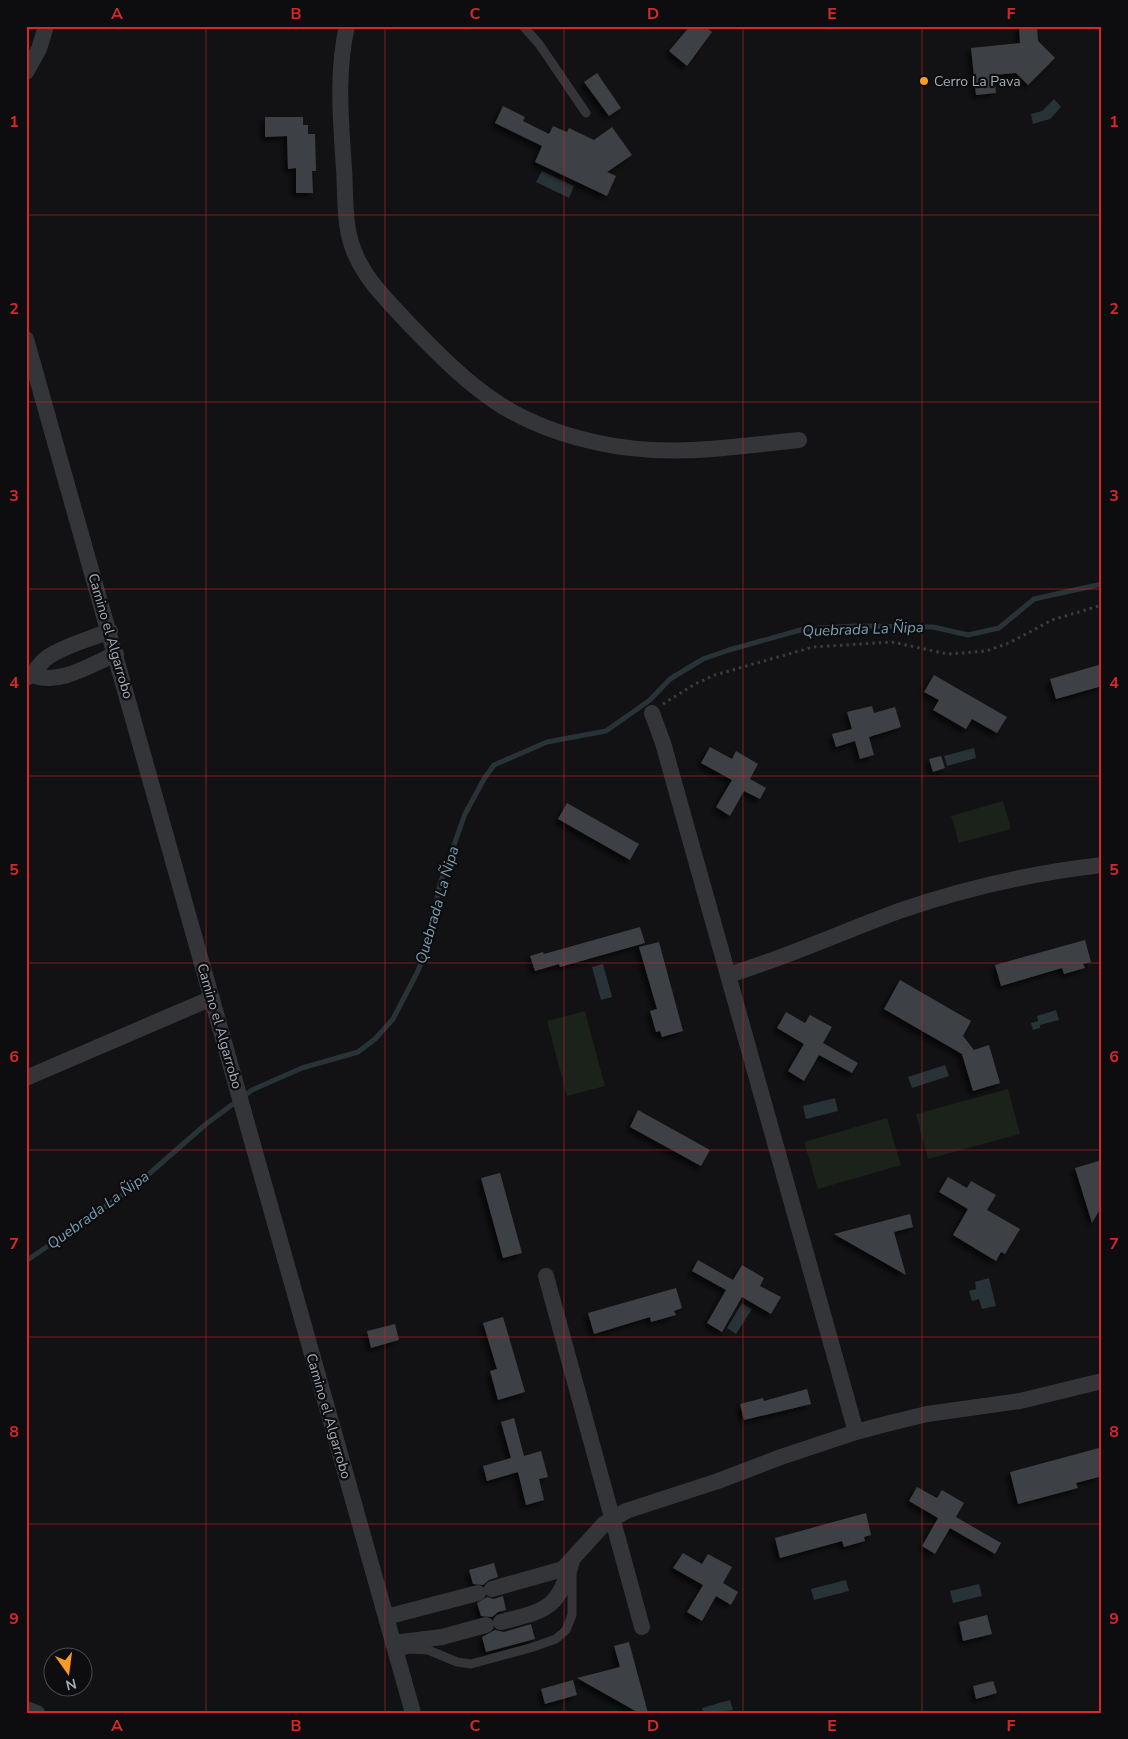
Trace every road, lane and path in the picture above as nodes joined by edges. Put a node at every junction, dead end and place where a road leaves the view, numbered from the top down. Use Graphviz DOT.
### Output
graph roads {
  1 [pos="347,26"];
  2 [pos="522,26"];
  3 [pos="26,48"];
  4 [pos="26,72"];
  5 [pos="586,113"];
  6 [pos="26,339"];
  7 [pos="799,440"];
  8 [pos="1102,605"];
  9 [pos="110,631"];
  10 [pos="116,654"];
  11 [pos="29,676"];
  12 [pos="652,714"];
  13 [pos="1102,865"];
  14 [pos="729,975"];
  15 [pos="212,998"];
  16 [pos="26,1078"];
  17 [pos="546,1276"];
  18 [pos="1102,1381"];
  19 [pos="856,1432"];
  20 [pos="611,1519"];
  21 [pos="572,1562"];
  22 [pos="386,1617"];
  23 [pos="642,1626"];
  24 [pos="395,1648"];
  25 [pos="26,1710"];
  26 [pos="36,1713"];
  27 [pos="413,1713"];
  1 -- 7 [label="street"];
  2 -- 5 [label="lane"];
  3 -- 4 [label="street"];
  6 -- 9 [label="street, Camino el Algarrobo"];
  8 -- 12 [label="path"];
  9 -- 10 [label="street, Camino el Algarrobo"];
  9 -- 11 [label="street"];
  10 -- 11 [label="street"];
  10 -- 15 [label="street, Camino el Algarrobo"];
  12 -- 14 [label="street"];
  13 -- 14 [label="street"];
  14 -- 19 [label="street"];
  15 -- 16 [label="street"];
  15 -- 22 [label="street, Camino el Algarrobo"];
  17 -- 20 [label="street"];
  18 -- 19 [label="street"];
  19 -- 20 [label="street"];
  20 -- 21 [label="street"];
  20 -- 23 [label="street"];
  21 -- 22 [label="street"];
  21 -- 24 [label="street"];
  21 -- 24 [label="lane"];
  22 -- 24 [label="street, Camino el Algarrobo"];
  24 -- 27 [label="street, Camino el Algarrobo"];
  25 -- 26 [label="street"];
}
